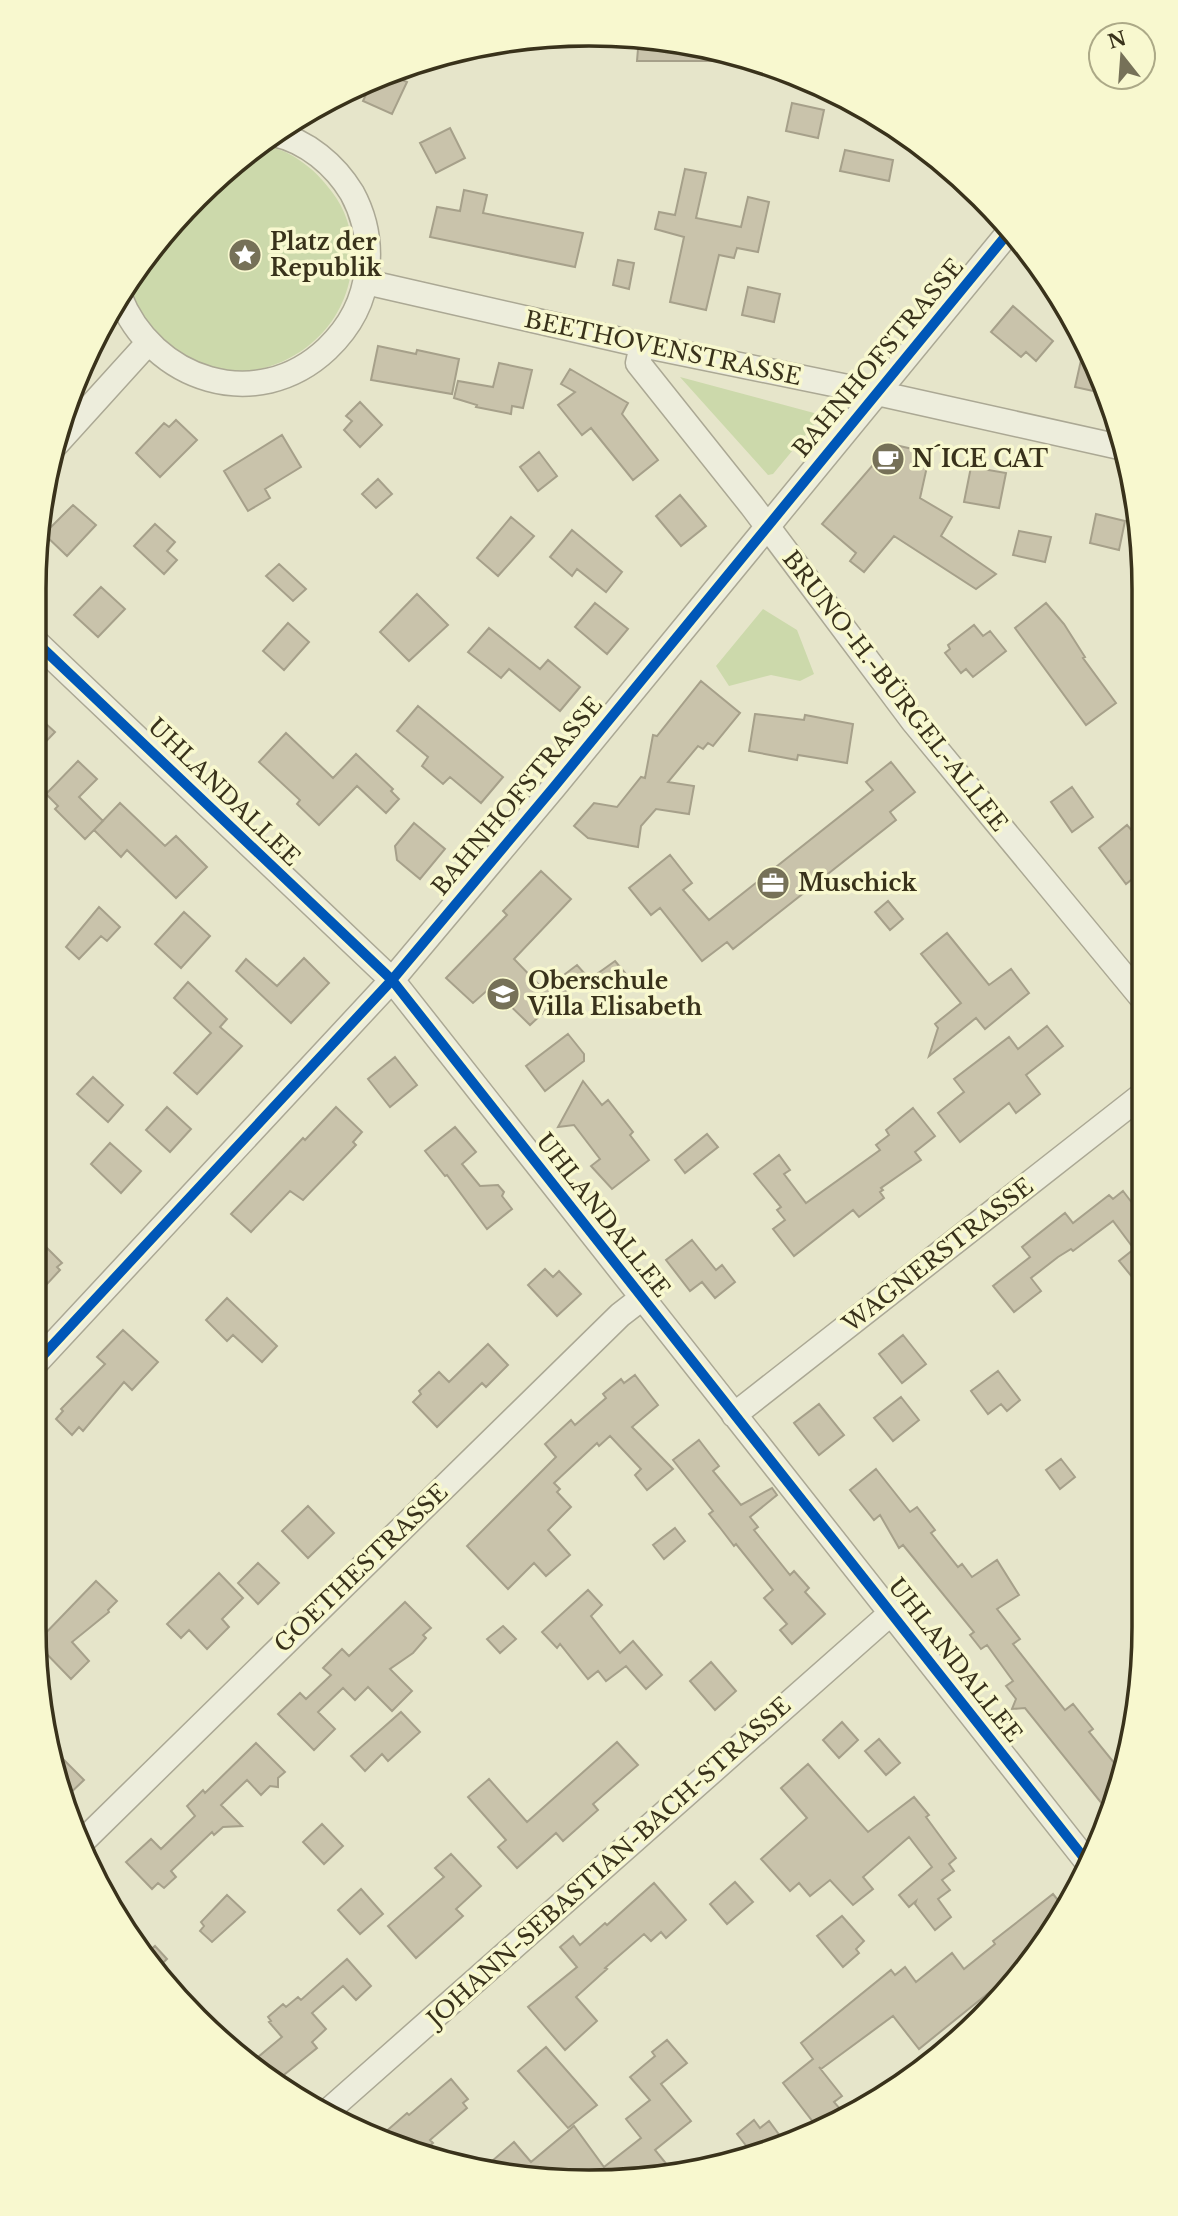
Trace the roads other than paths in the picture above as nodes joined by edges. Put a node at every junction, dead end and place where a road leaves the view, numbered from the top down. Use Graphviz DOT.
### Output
graph roads {
  1 [pos="290,135"];
  2 [pos="1004,238"];
  3 [pos="366,282"];
  4 [pos="125,306"];
  5 [pos="148,343"];
  6 [pos="642,345"];
  7 [pos="877,393"];
  8 [pos="69,430"];
  9 [pos="1113,446"];
  10 [pos="766,526"];
  11 [pos="46,651"];
  12 [pos="392,980"];
  13 [pos="1132,986"];
  14 [pos="1132,1103"];
  15 [pos="642,1298"];
  16 [pos="46,1352"];
  17 [pos="734,1415"];
  18 [pos="891,1613"];
  19 [pos="88,1836"];
  20 [pos="1082,1855"];
  21 [pos="333,2106"];
  1 -- 3 [label="street"];
  2 -- 7 [label="street, BAHNHOFSTRASSE"];
  3 -- 5 [label="street"];
  3 -- 6 [label="street, BEETHOVENSTRASSE"];
  4 -- 5 [label="street"];
  5 -- 8 [label="street"];
  6 -- 7 [label="street, BEETHOVENSTRASSE"];
  6 -- 10 [label="street, BRUNO-H.-BÜRGEL-ALLEE"];
  7 -- 9 [label="street, BEETHOVENSTRASSE"];
  7 -- 10 [label="street, BAHNHOFSTRASSE"];
  10 -- 12 [label="street, BAHNHOFSTRASSE"];
  10 -- 13 [label="street, BRUNO-H.-BÜRGEL-ALLEE"];
  11 -- 12 [label="street, UHLANDALLEE"];
  12 -- 15 [label="street, UHLANDALLEE"];
  12 -- 16 [label="street, BAHNHOFSTRASSE"];
  14 -- 17 [label="street, WAGNERSTRASSE"];
  15 -- 17 [label="street, UHLANDALLEE"];
  15 -- 19 [label="street, GOETHESTRASSE"];
  17 -- 18 [label="street, UHLANDALLEE"];
  18 -- 20 [label="street, UHLANDALLEE"];
  18 -- 21 [label="street, JOHANN-SEBASTIAN-BACH-STRASSE"];
}
